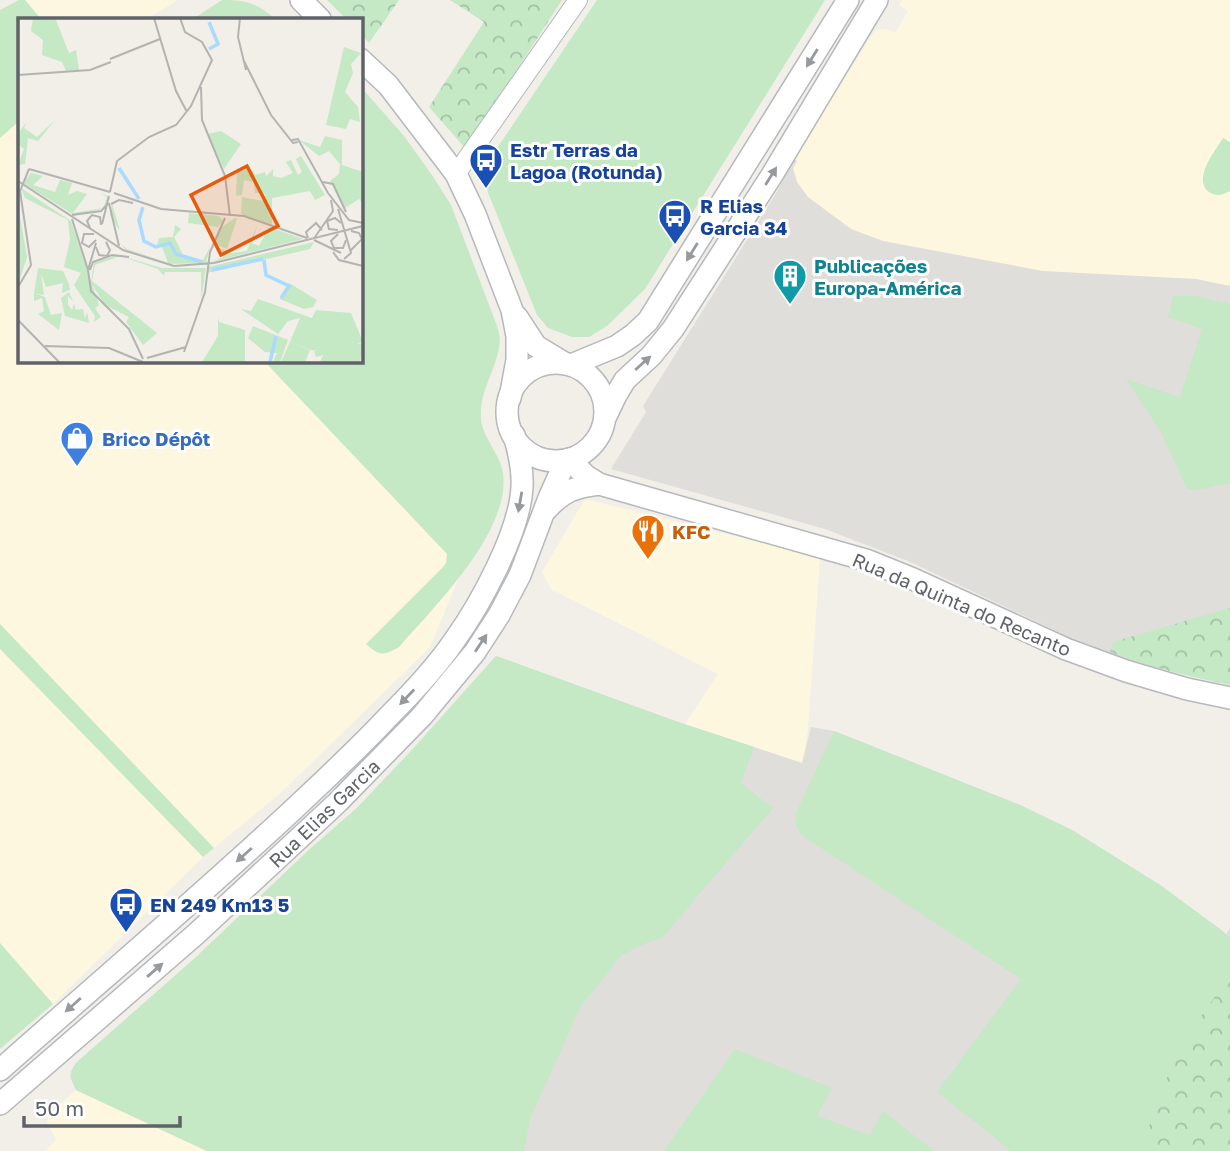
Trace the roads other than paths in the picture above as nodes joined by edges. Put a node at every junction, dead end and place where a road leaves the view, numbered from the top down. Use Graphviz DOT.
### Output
graph roads {
  1 [pos="301,0"];
  2 [pos="578,0"];
  3 [pos="848,0"];
  4 [pos="877,0"];
  5 [pos="319,18"];
  6 [pos="362,61"];
  7 [pos="456,174"];
  8 [pos="512,310"];
  9 [pos="568,365"];
  10 [pos="510,398"];
  11 [pos="605,418"];
  12 [pos="514,435"];
  13 [pos="594,442"];
  14 [pos="567,459"];
  15 [pos="606,487"];
  16 [pos="540,520"];
  17 [pos="1230,698"];
  18 [pos="0,1070"];
  19 [pos="0,1104"];
  1 -- 5 [label="street"];
  2 -- 7 [label="street"];
  3 -- 9 [label="street, one-way"];
  11 -- 4 [label="street, one-way"];
  6 -- 7 [label="street"];
  7 -- 8 [label="street"];
  8 -- 9 [label="street"];
  8 -- 10 [label="street"];
  9 -- 10 [label="street"];
  9 -- 11 [label="street"];
  10 -- 12 [label="street"];
  11 -- 13 [label="street"];
  12 -- 14 [label="street"];
  12 -- 18 [label="street, Rua Elias Garcia, one-way"];
  13 -- 14 [label="street"];
  13 -- 15 [label="street"];
  14 -- 15 [label="street, Rua da Quinta do Recanto"];
  14 -- 16 [label="street, Rua Elias Garcia"];
  15 -- 16 [label="street"];
  15 -- 17 [label="street, Rua da Quinta do Recanto"];
  19 -- 16 [label="street, Rua Elias Garcia, one-way"];
}
